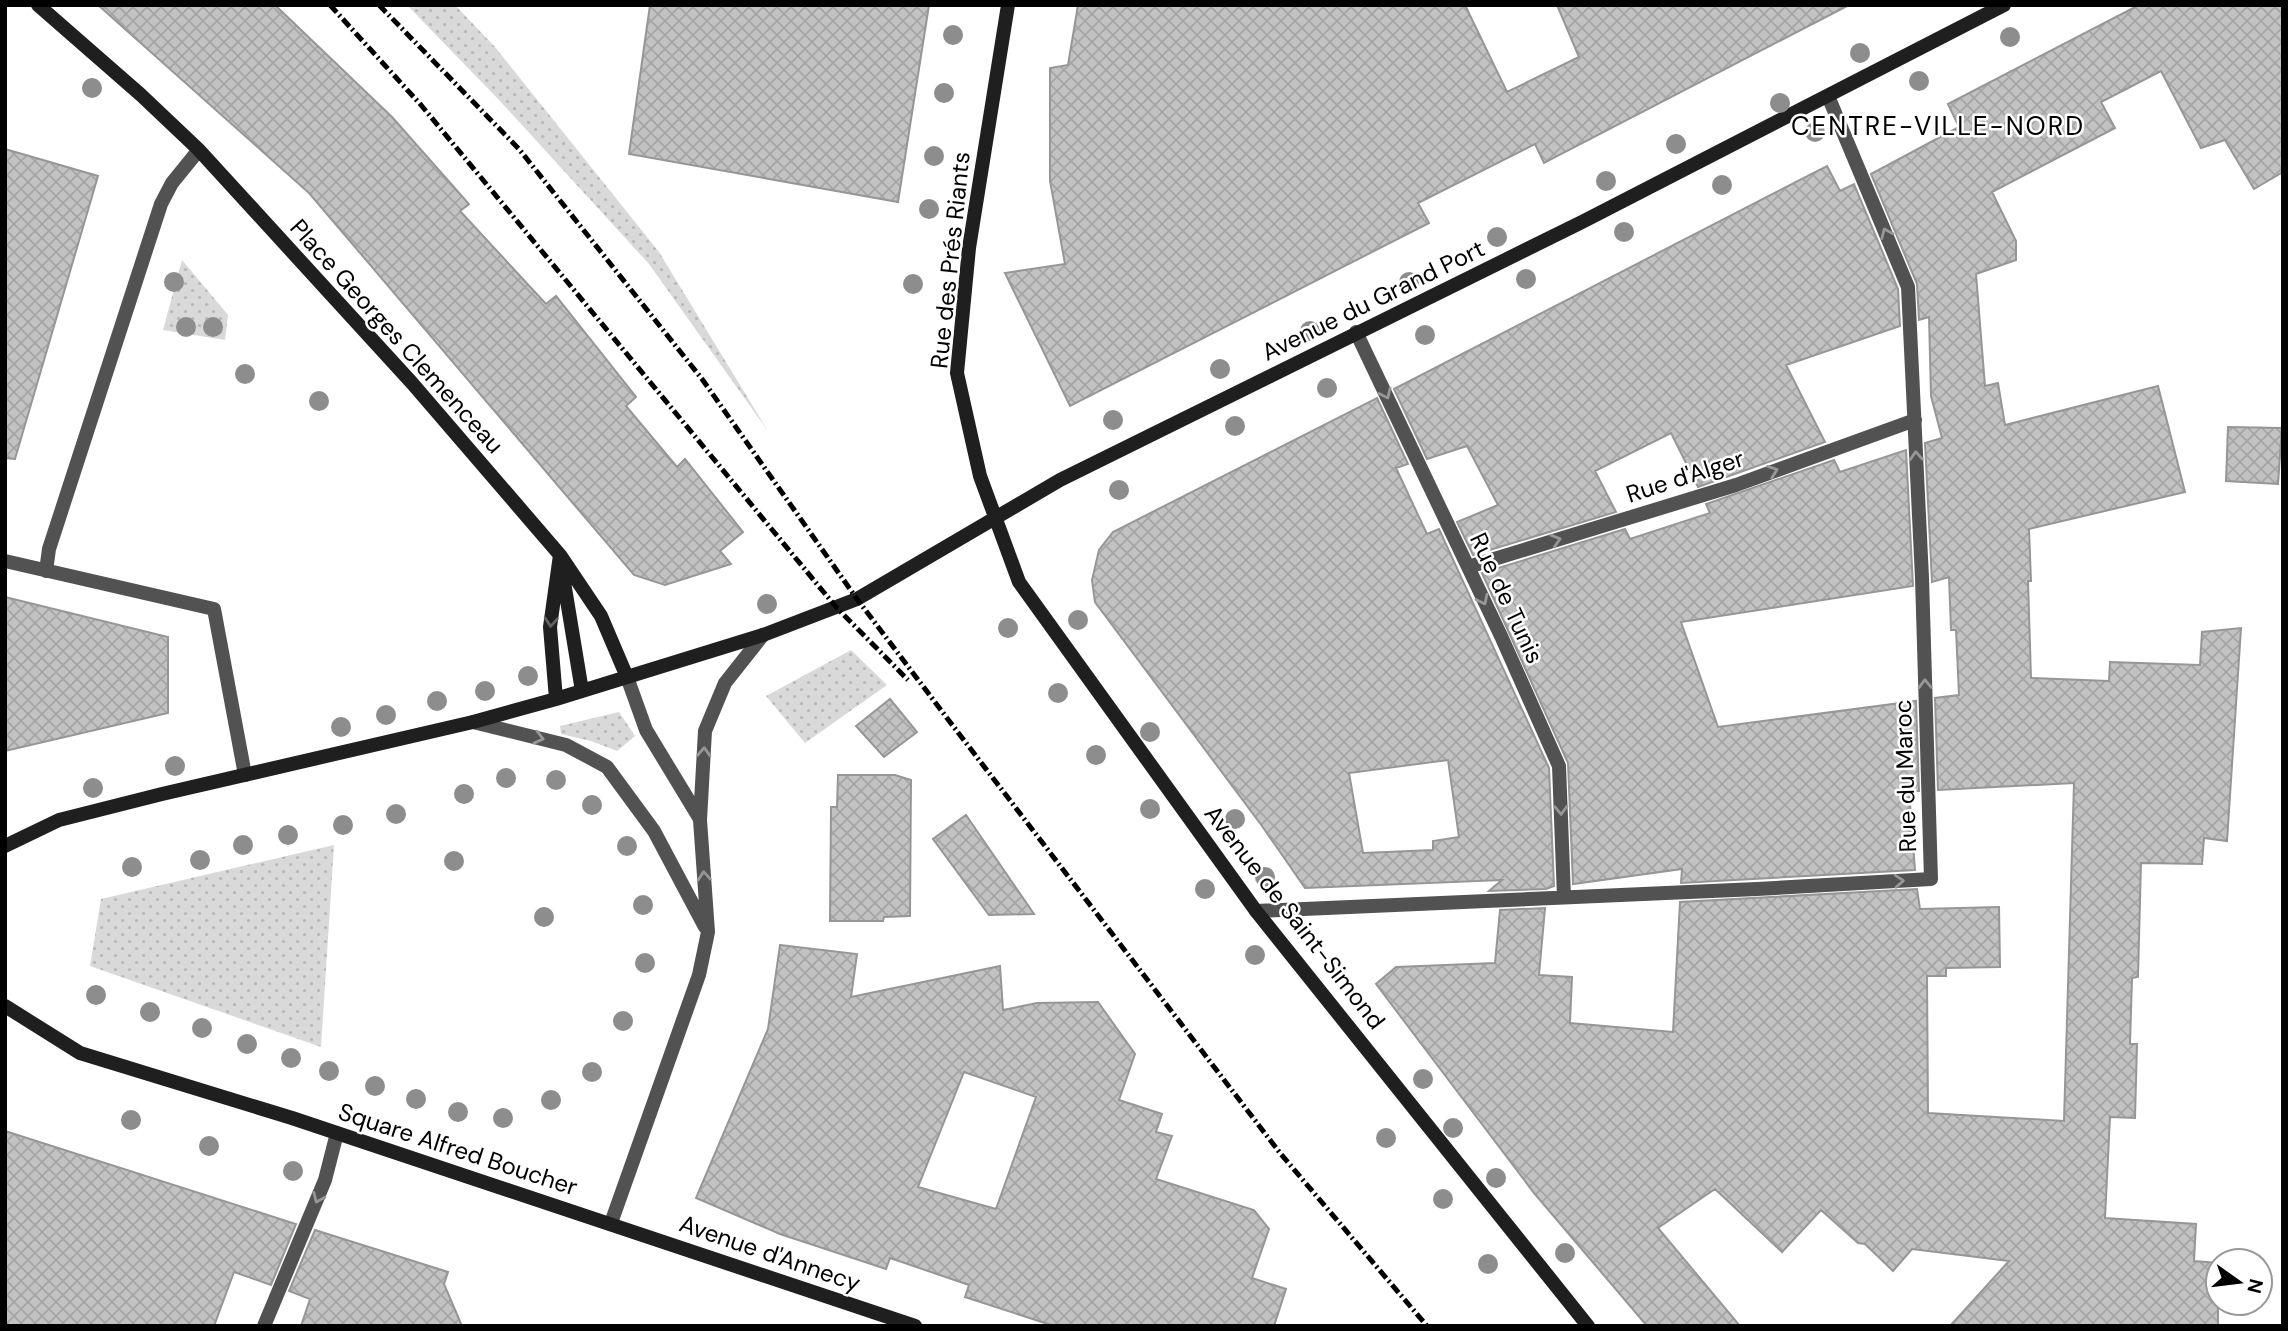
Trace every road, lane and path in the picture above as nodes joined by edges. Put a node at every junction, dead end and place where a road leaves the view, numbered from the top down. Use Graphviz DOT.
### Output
graph roads {
  1 [pos="38,5"];
  2 [pos="1008,5"];
  3 [pos="2004,5"];
  4 [pos="1828,96"];
  5 [pos="198,151"];
  6 [pos="1356,332"];
  7 [pos="1915,421"];
  8 [pos="995,517"];
  9 [pos="560,555"];
  10 [pos="5,561"];
  11 [pos="1468,567"];
  12 [pos="46,570"];
  13 [pos="762,635"];
  14 [pos="626,677"];
  15 [pos="582,691"];
  16 [pos="556,699"];
  17 [pos="473,722"];
  18 [pos="245,775"];
  19 [pos="700,820"];
  20 [pos="5,846"];
  21 [pos="1564,897"];
  22 [pos="1256,911"];
  23 [pos="708,932"];
  24 [pos="5,1006"];
  25 [pos="337,1133"];
  26 [pos="611,1223"];
  27 [pos="264,1326"];
  28 [pos="915,1326"];
  29 [pos="1588,1326"];
  1 -- 5 [label="street, Place Georges Clemenceau"];
  2 -- 8 [label="street, Rue des Prés Riants"];
  3 -- 4 [label="street, Avenue du Grand Port"];
  4 -- 6 [label="street, Avenue du Grand Port"];
  7 -- 4 [label="street, Rue du Maroc, one-way"];
  5 -- 9 [label="street, Place Georges Clemenceau"];
  5 -- 12 [label="street"];
  6 -- 8 [label="street, Avenue du Grand Port"];
  6 -- 11 [label="street, Rue de Tunis, one-way"];
  11 -- 7 [label="street, Rue d'Alger, one-way"];
  21 -- 7 [label="street, Rue du Maroc, one-way"];
  8 -- 13 [label="street, Avenue du Grand Port"];
  8 -- 22 [label="street, Avenue de Saint-Simond"];
  9 -- 14 [label="street, Place Georges Clemenceau"];
  9 -- 15 [label="street"];
  9 -- 16 [label="street, one-way"];
  10 -- 12 [label="street"];
  11 -- 21 [label="street, Rue de Tunis, one-way"];
  12 -- 18 [label="street"];
  13 -- 14 [label="street"];
  19 -- 13 [label="street, one-way"];
  14 -- 15 [label="street"];
  14 -- 19 [label="street"];
  15 -- 16 [label="street"];
  16 -- 17 [label="street"];
  17 -- 18 [label="street"];
  17 -- 23 [label="street, one-way"];
  18 -- 20 [label="street"];
  23 -- 19 [label="street, one-way"];
  21 -- 22 [label="street, Rue du Maroc"];
  22 -- 29 [label="street, Avenue de Saint-Simond"];
  23 -- 26 [label="street"];
  24 -- 25 [label="street, Square Alfred Boucher"];
  25 -- 26 [label="street, Square Alfred Boucher"];
  25 -- 27 [label="street, one-way"];
  26 -- 28 [label="street, Avenue d'Annecy"];
}
